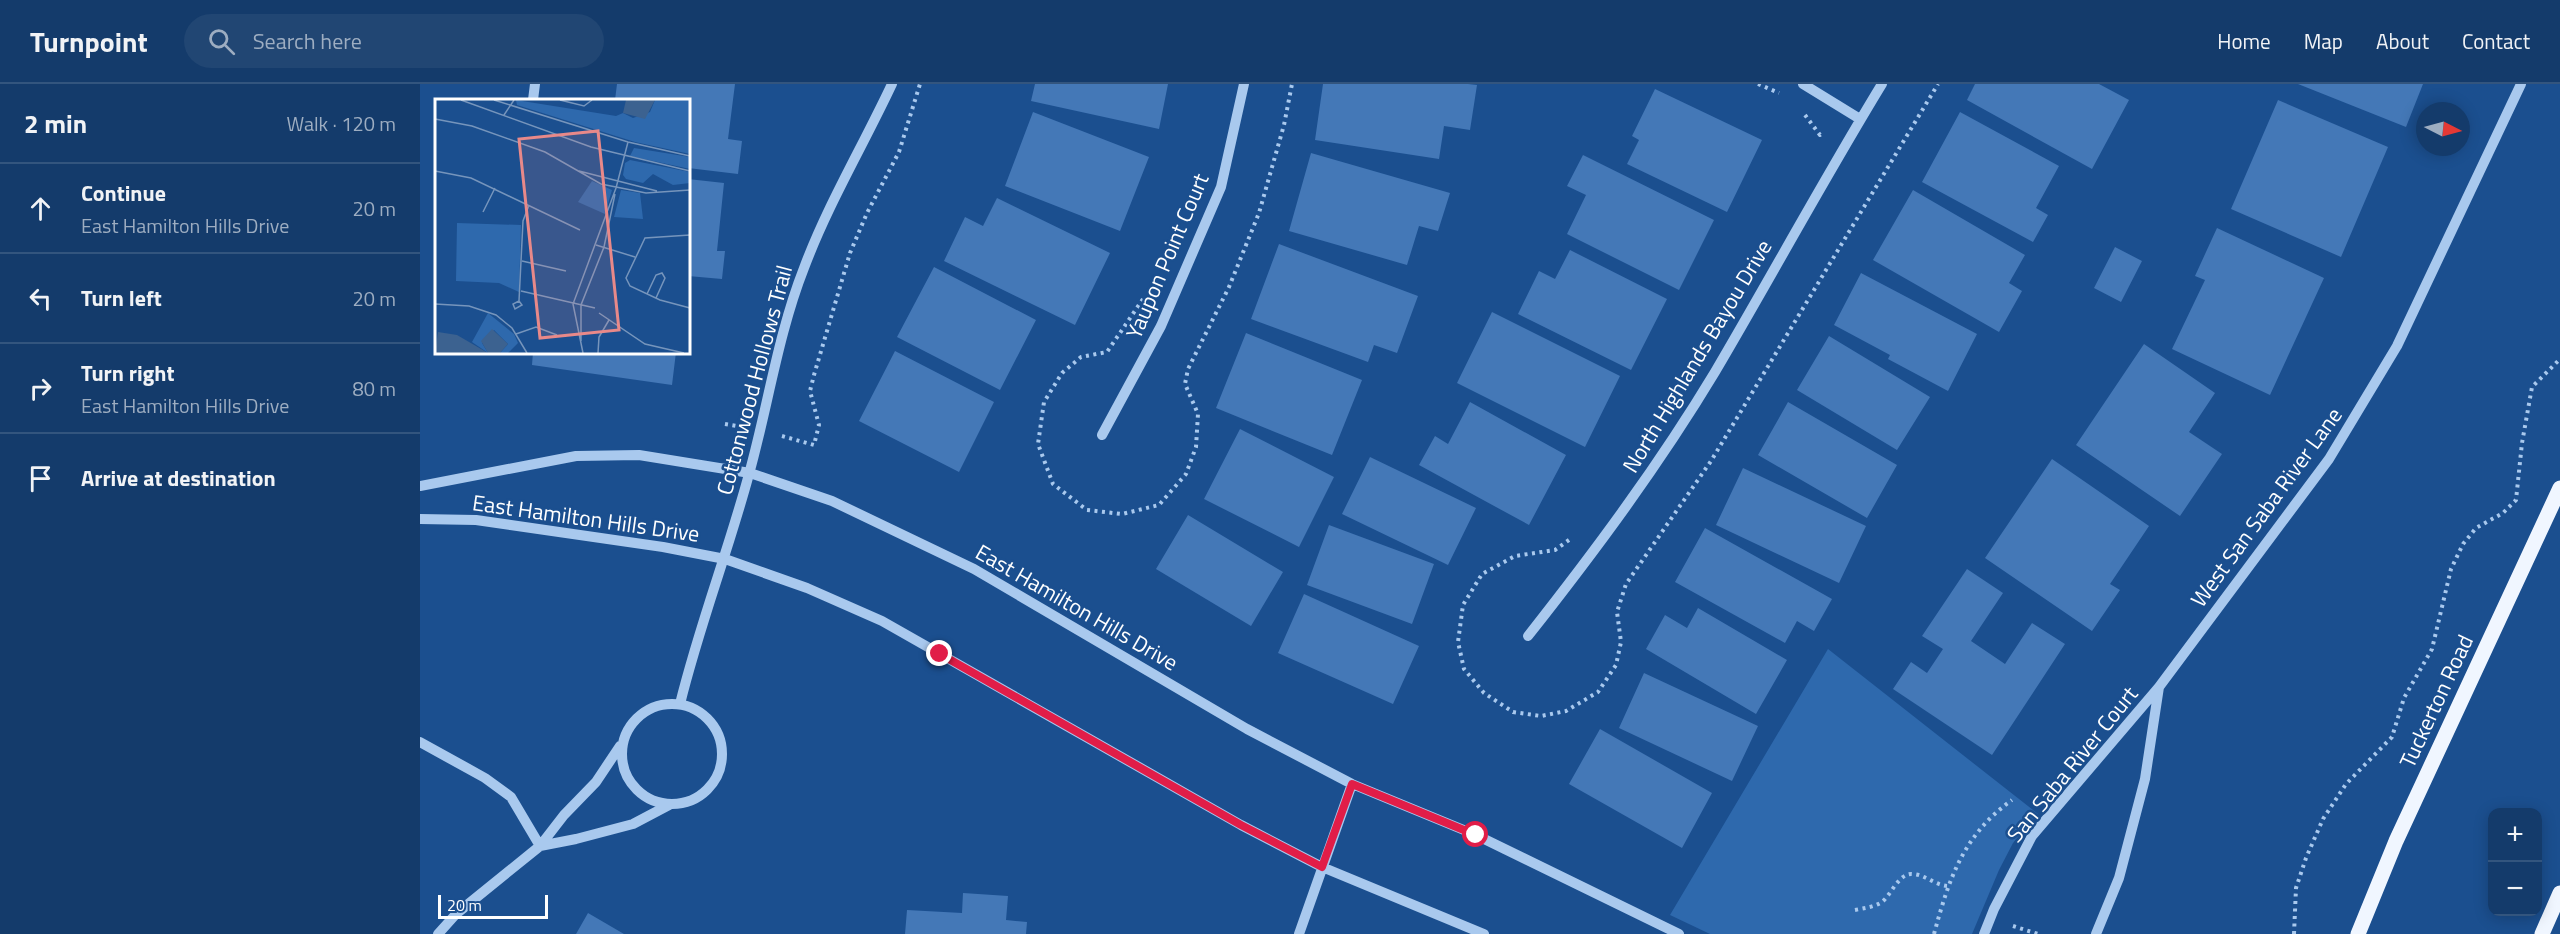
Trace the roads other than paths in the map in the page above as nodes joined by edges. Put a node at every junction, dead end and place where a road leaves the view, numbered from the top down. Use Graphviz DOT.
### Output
graph roads {
  1 [pos="535,84"];
  2 [pos="892,84"];
  3 [pos="1244,84"];
  4 [pos="1803,84"];
  5 [pos="1882,84"];
  6 [pos="2521,84"];
  7 [pos="532,99"];
  8 [pos="1860,119"];
  9 [pos="1102,435"];
  10 [pos="750,472"];
  11 [pos="420,486"];
  12 [pos="2560,488"];
  13 [pos="420,519"];
  14 [pos="725,559"];
  15 [pos="1528,636"];
  16 [pos="2159,687"];
  17 [pos="680,704"];
  18 [pos="420,742"];
  19 [pos="622,742"];
  20 [pos="1352,784"];
  21 [pos="669,805"];
  22 [pos="540,846"];
  23 [pos="1322,867"];
  24 [pos="2560,893"];
  25 [pos="438,934"];
  26 [pos="1299,934"];
  27 [pos="1484,934"];
  28 [pos="1679,934"];
  29 [pos="1984,934"];
  30 [pos="2096,934"];
  31 [pos="2358,934"];
  32 [pos="2542,934"];
  1 -- 7 [label="street"];
  2 -- 10 [label="street, Cottonwood Hollows Trail"];
  3 -- 9 [label="street, Yaupon Point Court"];
  4 -- 8 [label="street"];
  5 -- 8 [label="street, North Highlands Bayou Drive"];
  6 -- 16 [label="street, West San Saba River Lane"];
  8 -- 15 [label="street, North Highlands Bayou Drive"];
  10 -- 11 [label="street, East Hamilton Hills Drive"];
  10 -- 14 [label="street, Cottonwood Hollows Trail"];
  10 -- 20 [label="street, East Hamilton Hills Drive"];
  12 -- 31 [label="main road, Tuckerton Road"];
  13 -- 14 [label="street, East Hamilton Hills Drive"];
  14 -- 17 [label="street, Cottonwood Hollows Trail"];
  14 -- 23 [label="street, East Hamilton Hills Drive"];
  16 -- 29 [label="street, San Saba River Court"];
  16 -- 30 [label="street, San Saba River Court"];
  17 -- 19 [label="street"];
  17 -- 21 [label="street"];
  18 -- 22 [label="street"];
  19 -- 21 [label="street"];
  19 -- 22 [label="street"];
  20 -- 23 [label="street"];
  20 -- 28 [label="street, East Hamilton Hills Drive"];
  21 -- 22 [label="street"];
  22 -- 25 [label="street"];
  23 -- 26 [label="street"];
  23 -- 27 [label="street, East Hamilton Hills Drive"];
  24 -- 32 [label="main road"];
}
